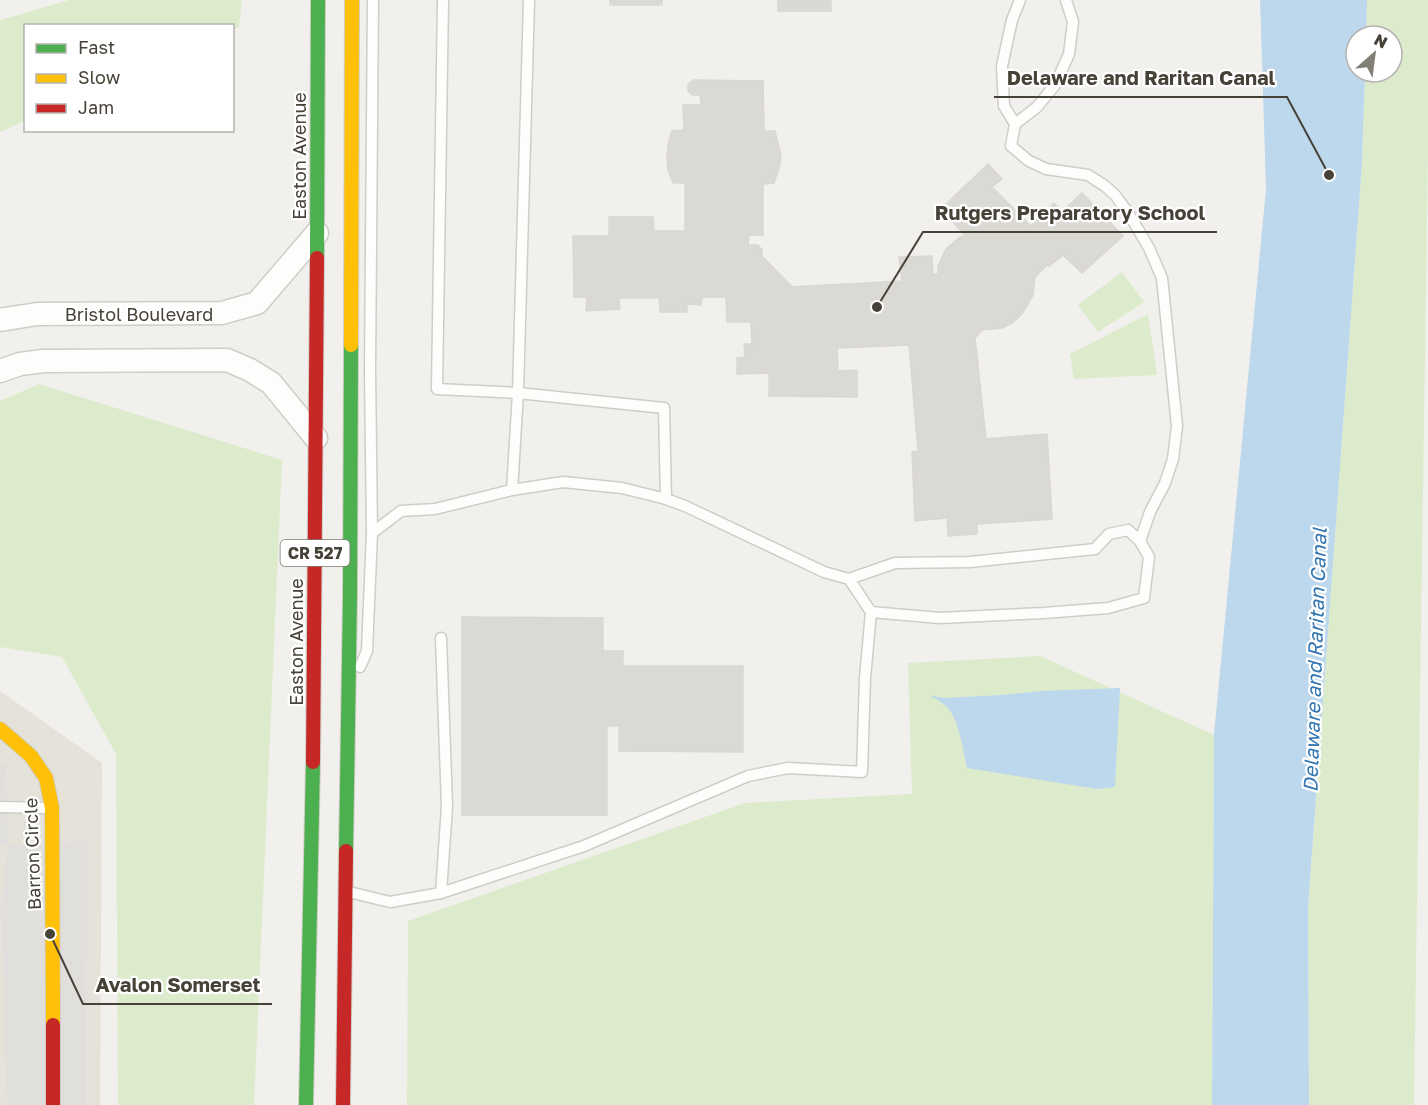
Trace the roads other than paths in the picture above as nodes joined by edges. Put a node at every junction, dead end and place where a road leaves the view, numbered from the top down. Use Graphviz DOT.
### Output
graph roads {
  1 [pos="318,0"];
  2 [pos="352,0"];
  3 [pos="373,0"];
  4 [pos="443,0"];
  5 [pos="529,0"];
  6 [pos="1020,0"];
  7 [pos="1066,0"];
  8 [pos="1015,124"];
  9 [pos="317,233"];
  10 [pos="0,320"];
  11 [pos="0,371"];
  12 [pos="518,393"];
  13 [pos="316,438"];
  14 [pos="512,490"];
  15 [pos="666,499"];
  16 [pos="372,533"];
  17 [pos="1140,541"];
  18 [pos="849,579"];
  19 [pos="871,612"];
  20 [pos="441,638"];
  21 [pos="348,695"];
  22 [pos="0,729"];
  23 [pos="0,807"];
  24 [pos="52,808"];
  25 [pos="345,891"];
  26 [pos="441,893"];
  27 [pos="53,1105"];
  28 [pos="306,1105"];
  29 [pos="343,1105"];
  1 -- 9 [label="main road, Easton Avenue / CR 527"];
  2 -- 21 [label="main road, CR 527"];
  3 -- 16 [label="lane"];
  4 -- 12 [label="lane"];
  5 -- 12 [label="lane"];
  6 -- 8 [label="lane"];
  7 -- 8 [label="lane"];
  8 -- 17 [label="lane"];
  9 -- 10 [label="street, Bristol Boulevard"];
  9 -- 13 [label="main road, Easton Avenue / CR 527"];
  11 -- 13 [label="street"];
  12 -- 14 [label="lane"];
  12 -- 15 [label="lane"];
  13 -- 28 [label="main road, Easton Avenue / CR 527"];
  14 -- 15 [label="lane"];
  14 -- 16 [label="lane"];
  15 -- 18 [label="lane"];
  16 -- 21 [label="lane"];
  17 -- 18 [label="lane"];
  17 -- 19 [label="lane"];
  18 -- 19 [label="lane"];
  19 -- 26 [label="lane"];
  20 -- 26 [label="lane"];
  21 -- 25 [label="main road, CR 527"];
  22 -- 24 [label="main road, Barron Circle"];
  23 -- 24 [label="lane"];
  24 -- 27 [label="main road, Barron Circle"];
  25 -- 26 [label="lane"];
  25 -- 29 [label="main road, CR 527"];
}
